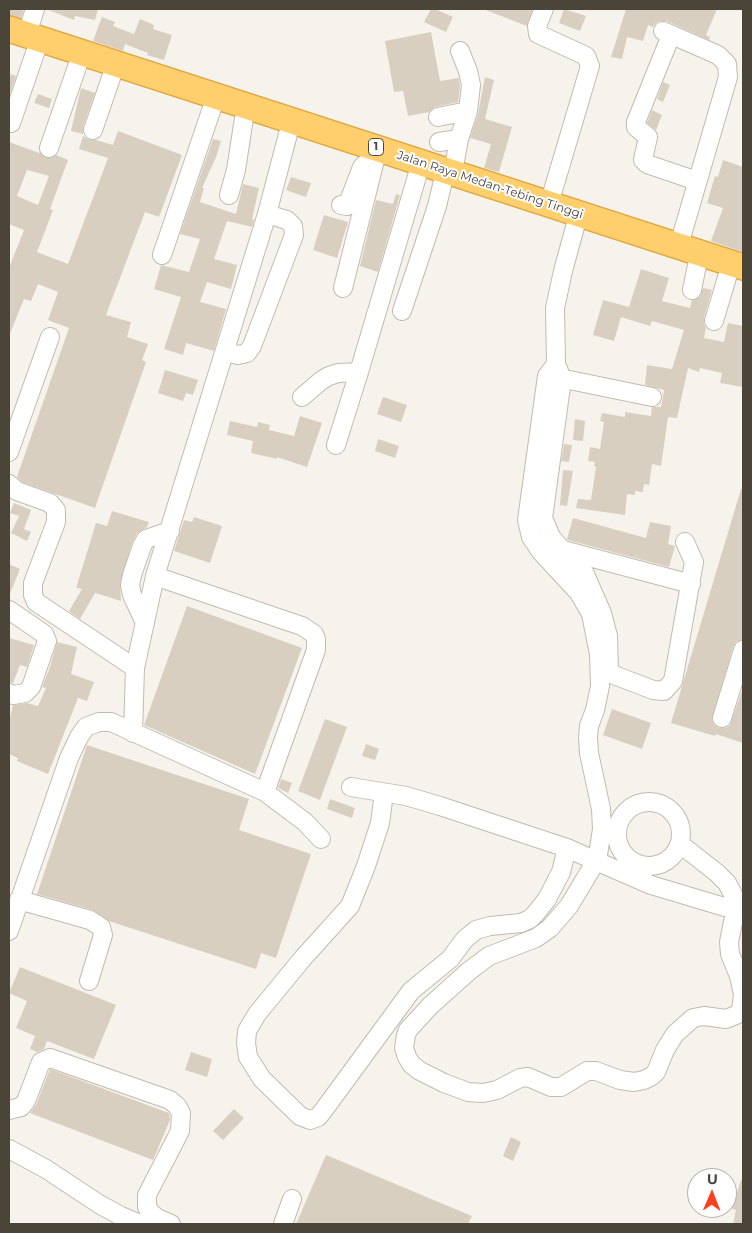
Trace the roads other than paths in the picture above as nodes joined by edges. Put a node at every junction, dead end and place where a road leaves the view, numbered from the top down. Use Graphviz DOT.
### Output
graph roads {
  1 [pos="35,9"];
  2 [pos="544,9"];
  3 [pos="20,39"];
  4 [pos="460,51"];
  5 [pos="78,64"];
  6 [pos="112,75"];
  7 [pos="212,108"];
  8 [pos="468,111"];
  9 [pos="438,117"];
  10 [pos="244,118"];
  11 [pos="11,123"];
  12 [pos="94,130"];
  13 [pos="288,134"];
  14 [pos="459,139"];
  15 [pos="439,142"];
  16 [pos="49,148"];
  17 [pos="374,163"];
  18 [pos="418,173"];
  19 [pos="448,177"];
  20 [pos="697,181"];
  21 [pos="229,195"];
  22 [pos="549,204"];
  23 [pos="341,205"];
  24 [pos="267,214"];
  25 [pos="576,227"];
  26 [pos="678,245"];
  27 [pos="162,255"];
  28 [pos="696,265"];
  29 [pos="740,269"];
  30 [pos="343,288"];
  31 [pos="692,290"];
  32 [pos="402,311"];
  33 [pos="714,321"];
  34 [pos="50,337"];
  35 [pos="225,352"];
  36 [pos="359,372"];
  37 [pos="555,373"];
  38 [pos="652,397"];
  39 [pos="302,398"];
  40 [pos="336,445"];
  41 [pos="9,452"];
  42 [pos="9,484"];
  43 [pos="535,519"];
  44 [pos="170,530"];
  45 [pos="685,542"];
  46 [pos="563,550"];
  47 [pos="155,576"];
  48 [pos="691,584"];
  49 [pos="9,610"];
  50 [pos="145,623"];
  51 [pos="743,650"];
  52 [pos="135,668"];
  53 [pos="9,693"];
  54 [pos="722,718"];
  55 [pos="133,733"];
  56 [pos="352,787"];
  57 [pos="265,792"];
  58 [pos="384,793"];
  59 [pos="321,839"];
  60 [pos="680,844"];
  61 [pos="567,848"];
  62 [pos="596,861"];
  63 [pos="19,900"];
  64 [pos="738,911"];
  65 [pos="9,931"];
  66 [pos="89,980"];
  67 [pos="9,1110"];
  68 [pos="9,1153"];
  69 [pos="292,1199"];
  70 [pos="140,1224"];
  71 [pos="171,1224"];
  72 [pos="283,1224"];
  1 -- 3 [label="street"];
  2 -- 22 [label="street"];
  3 -- 5 [label="highway, Jalan Raya Medan-Tebing Tinggi / 1"];
  3 -- 11 [label="street"];
  3 -- 19 [label="highway, Jalan Raya Medan-Tebing Tinggi / 1"];
  4 -- 8 [label="street"];
  5 -- 6 [label="highway, Jalan Raya Medan-Tebing Tinggi / 1"];
  5 -- 16 [label="street"];
  6 -- 7 [label="highway, Jalan Raya Medan-Tebing Tinggi / 1"];
  6 -- 12 [label="street"];
  7 -- 10 [label="highway, Jalan Raya Medan-Tebing Tinggi / 1"];
  7 -- 27 [label="street"];
  8 -- 9 [label="street"];
  8 -- 14 [label="street"];
  10 -- 13 [label="highway, Jalan Raya Medan-Tebing Tinggi / 1"];
  10 -- 21 [label="street"];
  13 -- 17 [label="highway, Jalan Raya Medan-Tebing Tinggi / 1"];
  13 -- 24 [label="street"];
  14 -- 15 [label="street"];
  14 -- 19 [label="street"];
  17 -- 18 [label="highway, Jalan Raya Medan-Tebing Tinggi / 1"];
  17 -- 23 [label="street"];
  17 -- 30 [label="street"];
  18 -- 19 [label="highway, Jalan Raya Medan-Tebing Tinggi / 1"];
  18 -- 36 [label="street"];
  19 -- 22 [label="highway, Jalan Raya Medan-Tebing Tinggi / 1"];
  19 -- 25 [label="highway, Jalan Raya Medan-Tebing Tinggi / 1"];
  19 -- 32 [label="street"];
  20 -- 20 [label="street"];
  20 -- 26 [label="street"];
  22 -- 26 [label="highway, Jalan Raya Medan-Tebing Tinggi / 1"];
  24 -- 35 [label="street"];
  24 -- 35 [label="street"];
  25 -- 28 [label="highway, Jalan Raya Medan-Tebing Tinggi / 1"];
  25 -- 37 [label="street"];
  26 -- 29 [label="highway, Jalan Raya Medan-Tebing Tinggi / 1"];
  28 -- 29 [label="highway, Jalan Raya Medan-Tebing Tinggi / 1"];
  28 -- 31 [label="street"];
  29 -- 33 [label="street"];
  34 -- 41 [label="street"];
  35 -- 44 [label="street"];
  36 -- 39 [label="street"];
  36 -- 40 [label="street"];
  37 -- 38 [label="street"];
  37 -- 43 [label="street"];
  42 -- 52 [label="street"];
  43 -- 46 [label="street"];
  43 -- 62 [label="street"];
  44 -- 47 [label="street"];
  44 -- 50 [label="street"];
  45 -- 48 [label="street"];
  46 -- 48 [label="street"];
  46 -- 48 [label="street"];
  47 -- 50 [label="street"];
  47 -- 57 [label="street"];
  49 -- 53 [label="street"];
  50 -- 52 [label="street"];
  51 -- 54 [label="street"];
  52 -- 55 [label="street"];
  55 -- 57 [label="street"];
  55 -- 63 [label="street"];
  56 -- 58 [label="street"];
  57 -- 59 [label="street"];
  58 -- 61 [label="street"];
  58 -- 61 [label="street"];
  60 -- 64 [label="street"];
  61 -- 62 [label="street"];
  62 -- 64 [label="street"];
  62 -- 64 [label="street"];
  63 -- 65 [label="street"];
  63 -- 66 [label="street"];
  67 -- 71 [label="street"];
  68 -- 70 [label="street"];
  69 -- 72 [label="street"];
}
